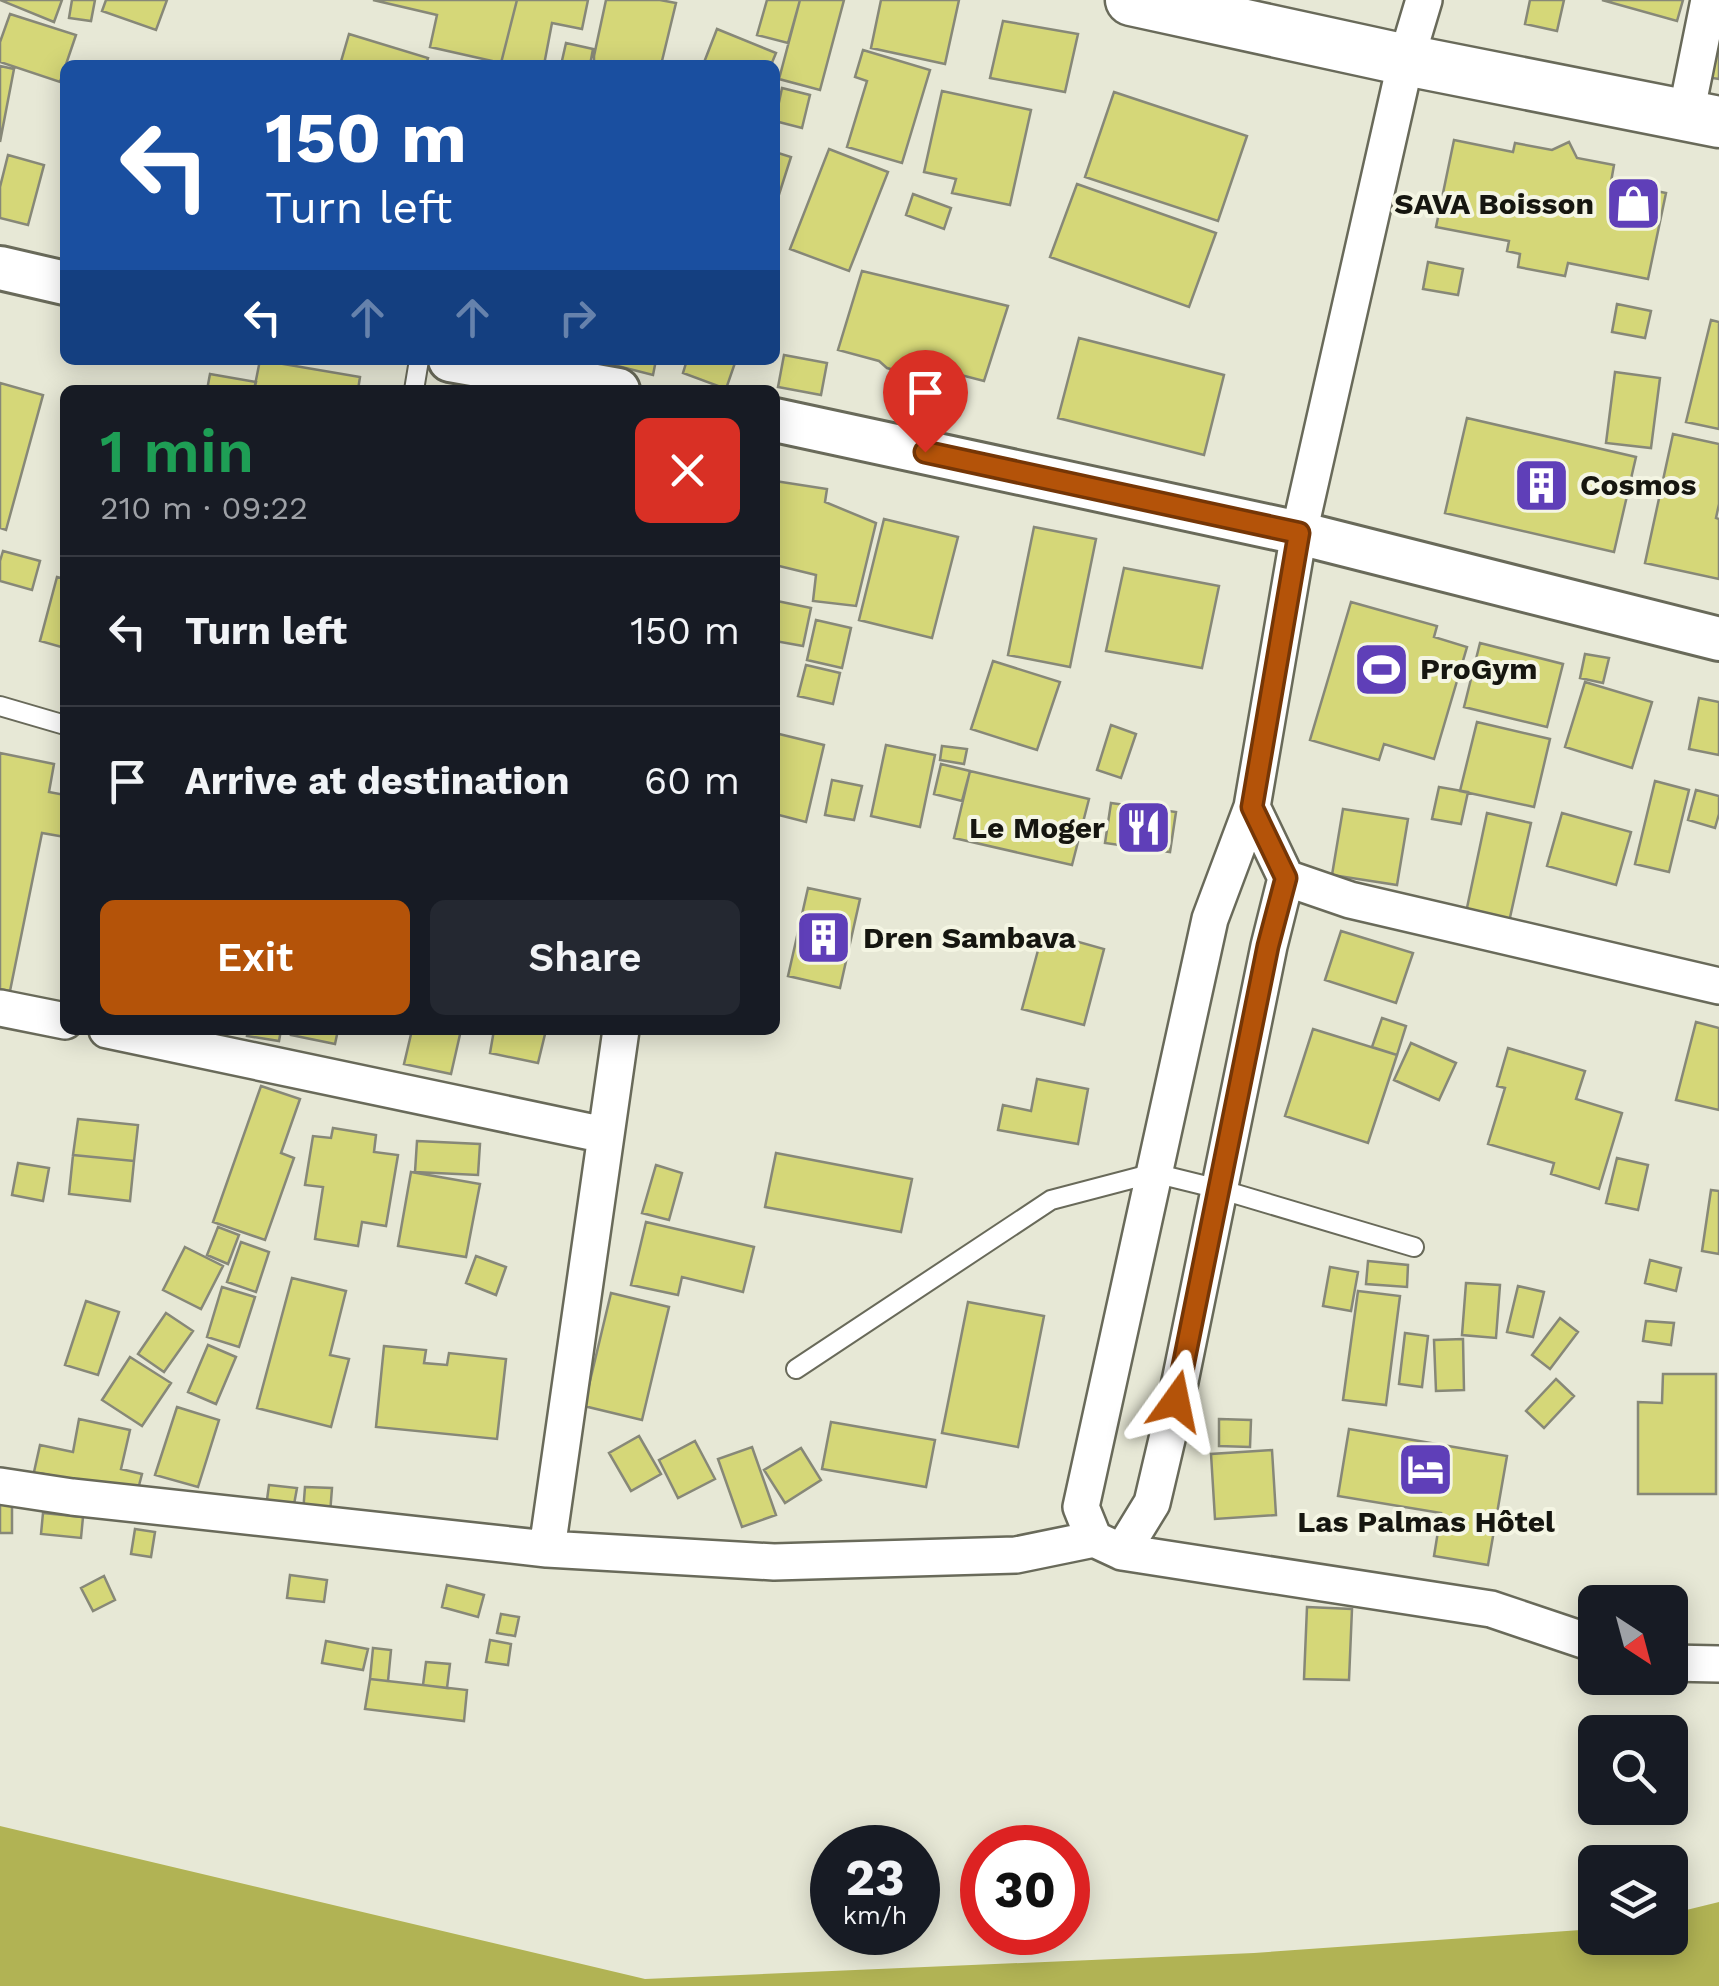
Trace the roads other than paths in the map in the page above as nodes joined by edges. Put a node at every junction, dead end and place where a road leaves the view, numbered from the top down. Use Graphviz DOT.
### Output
graph roads {
  1 [pos="1131,0"];
  2 [pos="1424,0"];
  3 [pos="1709,0"];
  4 [pos="1406,60"];
  5 [pos="1702,118"];
  6 [pos="0,268"];
  7 [pos="60,281"];
  8 [pos="478,365"];
  9 [pos="590,385"];
  10 [pos="780,421"];
  11 [pos="1299,533"];
  12 [pos="1719,639"];
  13 [pos="0,706"];
  14 [pos="60,724"];
  15 [pos="1252,807"];
  16 [pos="1286,878"];
  17 [pos="1719,986"];
  18 [pos="0,1008"];
  19 [pos="60,1020"];
  20 [pos="130,1035"];
  21 [pos="620,1035"];
  22 [pos="605,1135"];
  23 [pos="1154,1173"];
  24 [pos="1219,1189"];
  25 [pos="1414,1247"];
  26 [pos="796,1369"];
  27 [pos="0,1486"];
  28 [pos="1108,1545"];
  29 [pos="548,1549"];
  30 [pos="1578,1638"];
  31 [pos="1688,1663"];
  32 [pos="1719,1664"];
  1 -- 4 [label="main road"];
  2 -- 4 [label="street"];
  3 -- 5 [label="street"];
  4 -- 5 [label="main road"];
  4 -- 11 [label="street"];
  6 -- 7 [label="street"];
  8 -- 9 [label="street"];
  10 -- 11 [label="street"];
  11 -- 12 [label="street"];
  11 -- 15 [label="street"];
  13 -- 14 [label="lane"];
  15 -- 16 [label="street"];
  15 -- 23 [label="street"];
  16 -- 17 [label="street"];
  16 -- 24 [label="street"];
  18 -- 19 [label="street"];
  20 -- 22 [label="street"];
  21 -- 22 [label="street"];
  22 -- 29 [label="street"];
  23 -- 24 [label="lane"];
  23 -- 26 [label="lane"];
  23 -- 28 [label="street"];
  24 -- 25 [label="lane"];
  24 -- 28 [label="street"];
  27 -- 29 [label="street"];
  28 -- 29 [label="street"];
  28 -- 30 [label="street"];
  31 -- 32 [label="street"];
}
